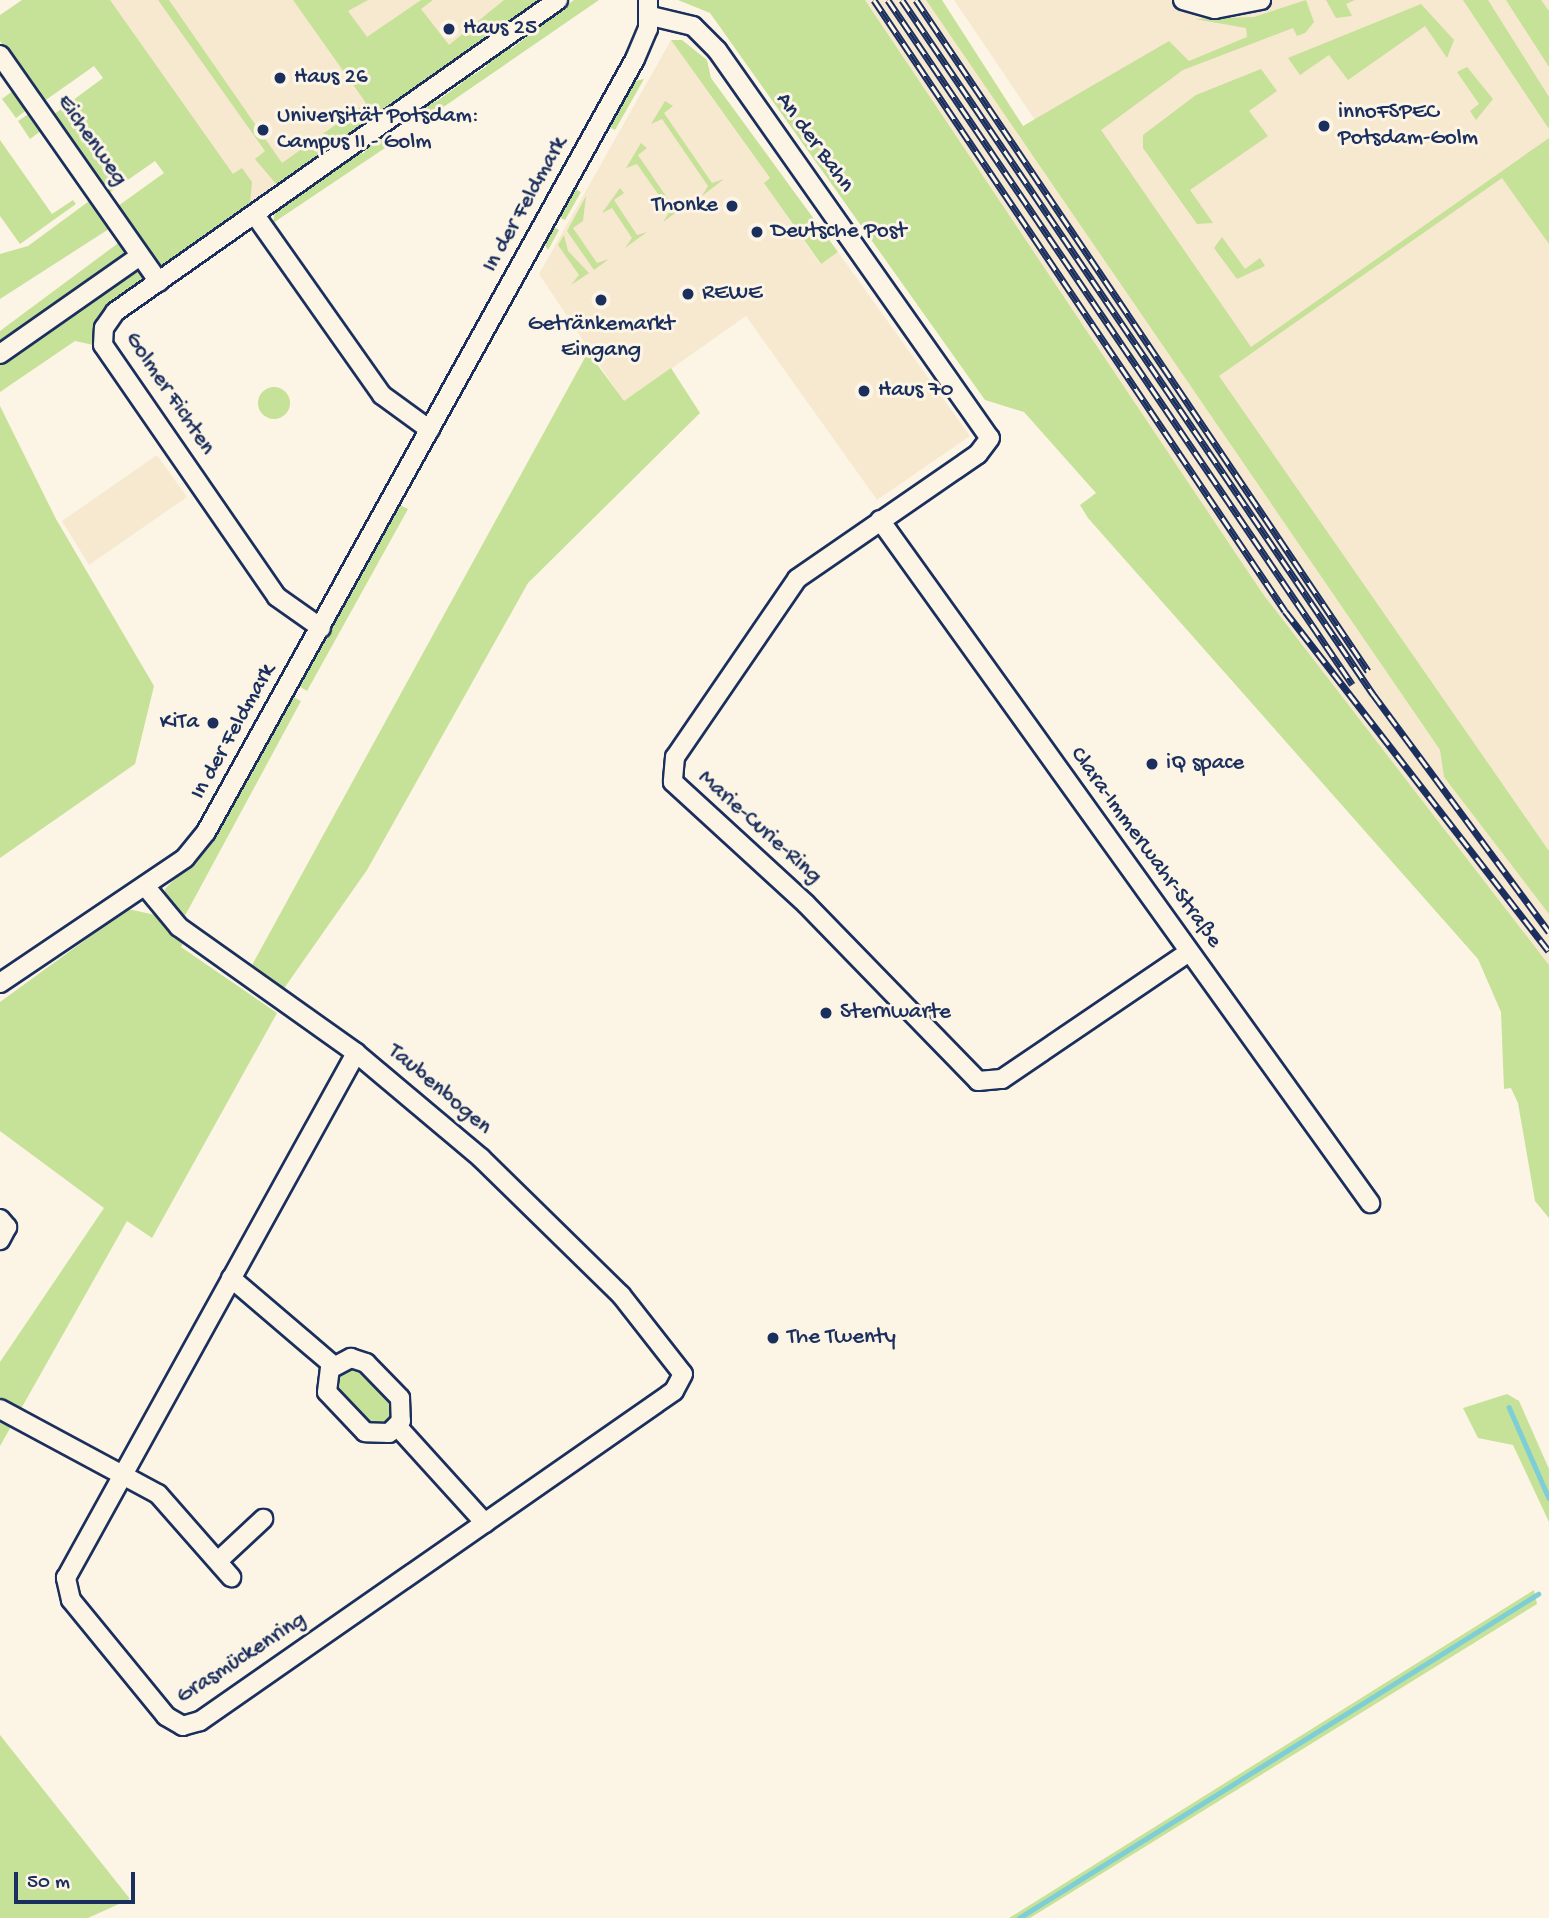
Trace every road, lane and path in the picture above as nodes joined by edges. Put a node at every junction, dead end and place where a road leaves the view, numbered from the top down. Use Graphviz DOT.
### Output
graph roads {
  1 [pos="558,0"];
  2 [pos="1183,0"];
  3 [pos="1261,0"];
  4 [pos="649,8"];
  5 [pos="0,55"];
  6 [pos="255,215"];
  7 [pos="140,256"];
  8 [pos="159,282"];
  9 [pos="0,354"];
  10 [pos="430,430"];
  11 [pos="989,431"];
  12 [pos="880,520"];
  13 [pos="321,628"];
  14 [pos="145,886"];
  15 [pos="1189,952"];
  16 [pos="0,983"];
  17 [pos="356,1053"];
  18 [pos="1370,1203"];
  19 [pos="0,1219"];
  20 [pos="0,1240"];
  21 [pos="231,1278"];
  22 [pos="677,1361"];
  23 [pos="333,1365"];
  24 [pos="0,1409"];
  25 [pos="397,1426"];
  26 [pos="122,1476"];
  27 [pos="263,1519"];
  28 [pos="485,1523"];
  29 [pos="218,1561"];
  30 [pos="231,1577"];
  1 -- 6 [label="street, Golmer Fichten"];
  2 -- 3 [label="street"];
  4 -- 10 [label="street, In der Feldmark"];
  4 -- 11 [label="street, An der Bahn"];
  5 -- 7 [label="street, Eichenweg"];
  6 -- 8 [label="street, Golmer Fichten"];
  6 -- 10 [label="street"];
  7 -- 8 [label="street, Eichenweg"];
  7 -- 9 [label="street"];
  8 -- 13 [label="street, Golmer Fichten"];
  10 -- 13 [label="street, In der Feldmark"];
  11 -- 12 [label="street, Marie-Curie-Ring"];
  12 -- 15 [label="street, Clara-Immerwahr-Straße"];
  12 -- 15 [label="street, Marie-Curie-Ring"];
  13 -- 14 [label="street, In der Feldmark"];
  14 -- 16 [label="street, In der Feldmark"];
  14 -- 17 [label="street, Taubenbogen"];
  15 -- 18 [label="street, Clara-Immerwahr-Straße"];
  17 -- 21 [label="street, Grasmückenring"];
  17 -- 22 [label="street, Taubenbogen"];
  19 -- 20 [label="street"];
  21 -- 23 [label="street"];
  21 -- 26 [label="street, Grasmückenring"];
  22 -- 28 [label="street, Grasmückenring"];
  23 -- 25 [label="street"];
  23 -- 25 [label="street"];
  24 -- 26 [label="street"];
  25 -- 28 [label="street"];
  26 -- 28 [label="street, Grasmückenring"];
  26 -- 29 [label="street"];
  27 -- 29 [label="street"];
  29 -- 30 [label="street"];
}
